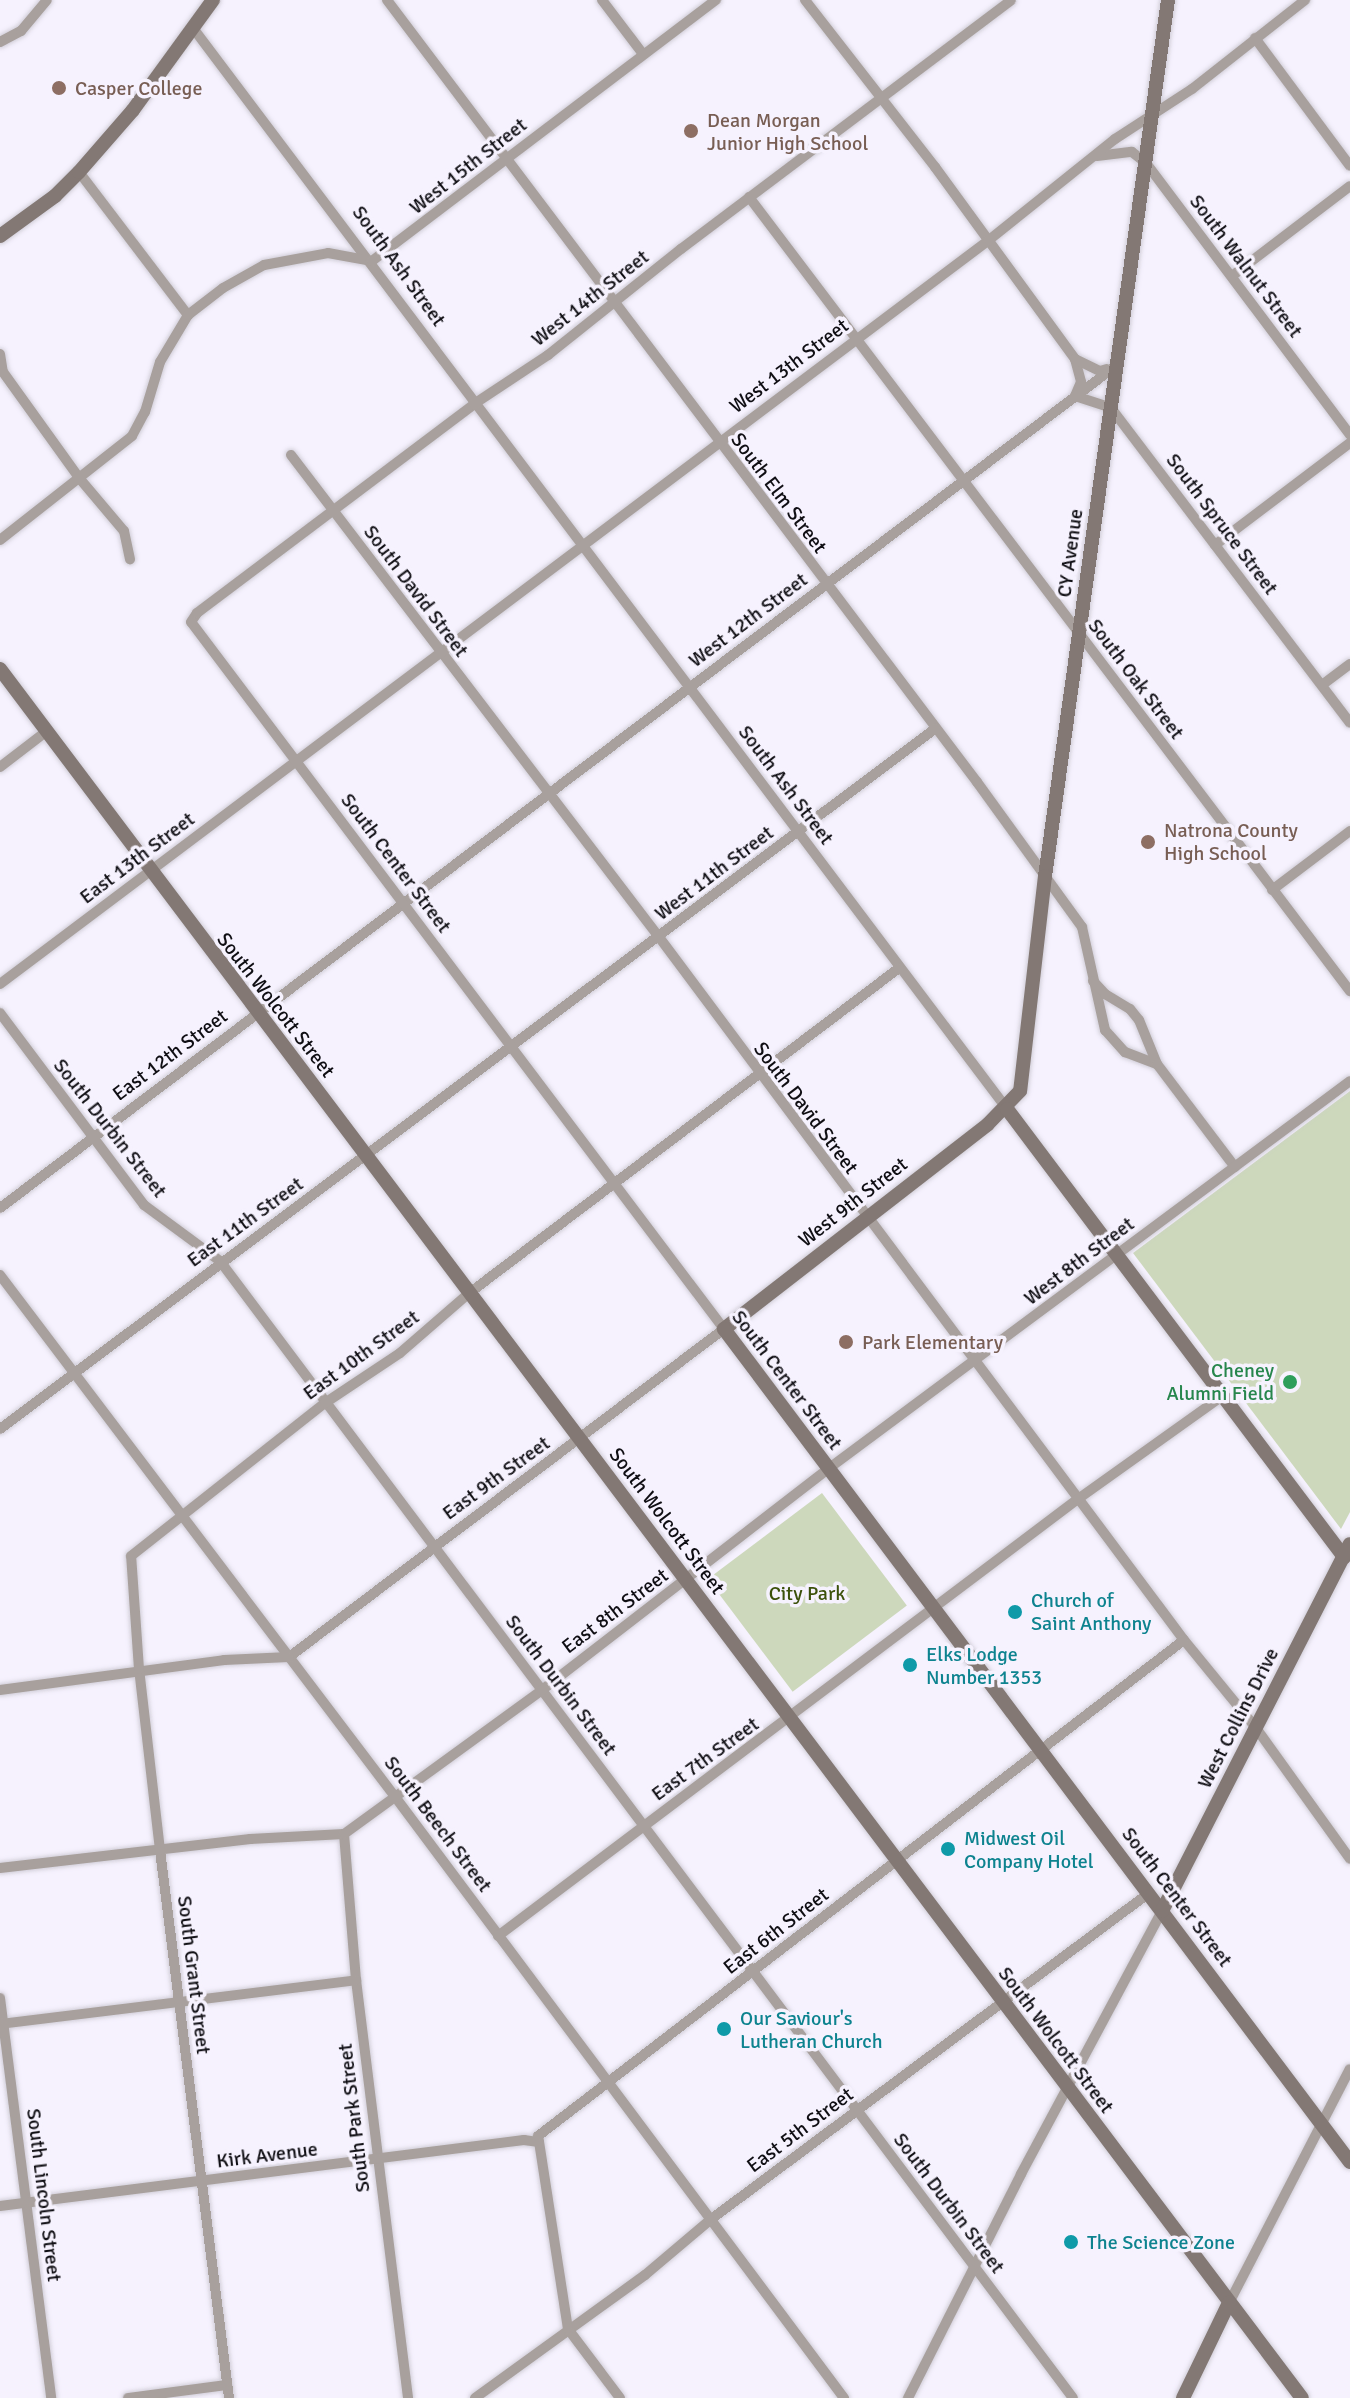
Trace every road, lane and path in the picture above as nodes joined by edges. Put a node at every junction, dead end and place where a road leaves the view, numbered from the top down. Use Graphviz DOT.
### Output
graph roads {
  1 [pos="47,0"];
  2 [pos="213,0"];
  3 [pos="387,0"];
  4 [pos="602,0"];
  5 [pos="716,0"];
  6 [pos="805,0"];
  7 [pos="1011,0"];
  8 [pos="1168,0"];
  9 [pos="1305,0"];
  10 [pos="193,28"];
  11 [pos="1255,38"];
  12 [pos="0,42"];
  13 [pos="643,54"];
  14 [pos="880,99"];
  15 [pos="1152,116"];
  16 [pos="1095,156"];
  17 [pos="505,159"];
  18 [pos="1146,163"];
  19 [pos="1350,166"];
  20 [pos="79,172"];
  21 [pos="1350,186"];
  22 [pos="749,197"];
  23 [pos="0,236"];
  24 [pos="989,240"];
  25 [pos="372,261"];
  26 [pos="1232,276"];
  27 [pos="616,303"];
  28 [pos="188,315"];
  29 [pos="856,339"];
  30 [pos="0,354"];
  31 [pos="1075,359"];
  32 [pos="1117,365"];
  33 [pos="1075,396"];
  34 [pos="474,404"];
  35 [pos="1111,408"];
  36 [pos="1350,435"];
  37 [pos="717,442"];
  38 [pos="1350,443"];
  39 [pos="291,455"];
  40 [pos="80,479"];
  41 [pos="963,480"];
  42 [pos="333,511"];
  43 [pos="0,540"];
  44 [pos="582,544"];
  45 [pos="1215,545"];
  46 [pos="130,559"];
  47 [pos="826,584"];
  48 [pos="191,622"];
  49 [pos="1078,633"];
  50 [pos="440,653"];
  51 [pos="1350,664"];
  52 [pos="0,669"];
  53 [pos="1322,685"];
  54 [pos="688,688"];
  55 [pos="1350,723"];
  56 [pos="936,728"];
  57 [pos="47,731"];
  58 [pos="294,761"];
  59 [pos="0,767"];
  60 [pos="546,794"];
  61 [pos="1350,831"];
  62 [pos="798,833"];
  63 [pos="150,872"];
  64 [pos="1045,876"];
  65 [pos="1272,890"];
  66 [pos="402,904"];
  67 [pos="659,937"];
  68 [pos="899,968"];
  69 [pos="1092,980"];
  70 [pos="0,984"];
  71 [pos="1350,991"];
  72 [pos="255,1012"];
  73 [pos="0,1013"];
  74 [pos="513,1046"];
  75 [pos="1157,1064"];
  76 [pos="760,1076"];
  77 [pos="1350,1081"];
  78 [pos="1007,1109"];
  79 [pos="92,1136"];
  80 [pos="368,1155"];
  81 [pos="1235,1167"];
  82 [pos="614,1185"];
  83 [pos="0,1208"];
  84 [pos="865,1217"];
  85 [pos="1117,1255"];
  86 [pos="220,1261"];
  87 [pos="0,1275"];
  88 [pos="468,1294"];
  89 [pos="724,1329"];
  90 [pos="978,1360"];
  91 [pos="75,1374"];
  92 [pos="1224,1395"];
  93 [pos="325,1403"];
  94 [pos="0,1429"];
  95 [pos="580,1440"];
  96 [pos="828,1469"];
  97 [pos="1078,1499"];
  98 [pos="183,1517"];
  99 [pos="435,1545"];
  100 [pos="1348,1555"];
  101 [pos="131,1556"];
  102 [pos="687,1579"];
  103 [pos="934,1610"];
  104 [pos="1184,1640"];
  105 [pos="289,1657"];
  106 [pos="139,1669"];
  107 [pos="0,1690"];
  108 [pos="542,1690"];
  109 [pos="789,1720"];
  110 [pos="1256,1728"];
  111 [pos="1040,1749"];
  112 [pos="396,1798"];
  113 [pos="644,1827"];
  114 [pos="344,1834"];
  115 [pos="160,1850"];
  116 [pos="1350,1859"];
  117 [pos="895,1860"];
  118 [pos="0,1868"];
  119 [pos="1149,1893"];
  120 [pos="1162,1911"];
  121 [pos="498,1936"];
  122 [pos="755,1970"];
  123 [pos="356,1980"];
  124 [pos="0,1998"];
  125 [pos="1001,2000"];
  126 [pos="180,2001"];
  127 [pos="1,2023"];
  128 [pos="1350,2069"];
  129 [pos="608,2082"];
  130 [pos="1068,2091"];
  131 [pos="856,2110"];
  132 [pos="1322,2125"];
  133 [pos="539,2142"];
  134 [pos="377,2159"];
  135 [pos="1350,2162"];
  136 [pos="202,2182"];
  137 [pos="28,2203"];
  138 [pos="0,2206"];
  139 [pos="710,2220"];
  140 [pos="975,2268"];
  141 [pos="1229,2303"];
  142 [pos="568,2329"];
  143 [pos="227,2385"];
  144 [pos="51,2398"];
  145 [pos="128,2398"];
  146 [pos="229,2398"];
  147 [pos="408,2398"];
  148 [pos="475,2398"];
  149 [pos="620,2398"];
  150 [pos="844,2398"];
  151 [pos="908,2398"];
  152 [pos="1073,2398"];
  153 [pos="1183,2398"];
  154 [pos="1302,2398"];
  1 -- 12 [label="street"];
  2 -- 10 [label="main road"];
  3 -- 17 [label="street, South Elm Street"];
  4 -- 13 [label="street"];
  5 -- 13 [label="street, West 15th Street"];
  6 -- 14 [label="street"];
  7 -- 14 [label="street, West 14th Street"];
  8 -- 15 [label="main road, CY Avenue"];
  9 -- 11 [label="street, West 13th Street"];
  10 -- 20 [label="main road"];
  10 -- 25 [label="street, South Ash Street"];
  11 -- 15 [label="street, West 13th Street"];
  11 -- 19 [label="street"];
  13 -- 17 [label="street, West 15th Street"];
  14 -- 22 [label="street, West 14th Street"];
  14 -- 24 [label="street"];
  15 -- 16 [label="street, West 13th Street"];
  15 -- 18 [label="main road, CY Avenue"];
  16 -- 18 [label="street"];
  16 -- 24 [label="street, West 13th Street"];
  17 -- 25 [label="street, West 15th Street"];
  17 -- 27 [label="street, South Elm Street"];
  18 -- 26 [label="street, South Walnut Street"];
  18 -- 32 [label="main road, CY Avenue"];
  20 -- 23 [label="main road"];
  20 -- 28 [label="street"];
  21 -- 26 [label="street"];
  22 -- 27 [label="street, West 14th Street"];
  22 -- 29 [label="street, South Oak Street"];
  24 -- 29 [label="street, West 13th Street"];
  24 -- 31 [label="street"];
  25 -- 28 [label="street"];
  25 -- 34 [label="street, South Ash Street"];
  26 -- 36 [label="street, South Walnut Street"];
  27 -- 34 [label="street, West 14th Street"];
  27 -- 37 [label="street, South Elm Street"];
  28 -- 40 [label="street"];
  29 -- 37 [label="street, West 13th Street"];
  29 -- 41 [label="street, South Oak Street"];
  30 -- 40 [label="street"];
  31 -- 32 [label="street"];
  31 -- 33 [label="street"];
  32 -- 33 [label="street, West 12th Street"];
  32 -- 35 [label="main road, CY Avenue"];
  33 -- 35 [label="street"];
  33 -- 41 [label="street, West 12th Street"];
  34 -- 42 [label="street, West 14th Street"];
  34 -- 44 [label="street, South Ash Street"];
  35 -- 45 [label="street, South Spruce Street"];
  35 -- 49 [label="main road, CY Avenue"];
  37 -- 44 [label="street, West 13th Street"];
  37 -- 47 [label="street, South Elm Street"];
  38 -- 45 [label="street"];
  39 -- 42 [label="street, South David Street"];
  40 -- 43 [label="street"];
  40 -- 46 [label="street"];
  41 -- 47 [label="street, West 12th Street"];
  41 -- 49 [label="street, South Oak Street"];
  42 -- 48 [label="street, West 14th Street"];
  42 -- 50 [label="street, South David Street"];
  44 -- 50 [label="street, West 13th Street"];
  44 -- 54 [label="street, South Ash Street"];
  45 -- 53 [label="street, South Spruce Street"];
  47 -- 54 [label="street, West 12th Street"];
  47 -- 56 [label="street, South Elm Street"];
  48 -- 58 [label="street, South Center Street"];
  49 -- 64 [label="main road, CY Avenue"];
  49 -- 65 [label="street, South Oak Street"];
  50 -- 58 [label="street, West 13th Street"];
  50 -- 60 [label="street, South David Street"];
  51 -- 53 [label="street"];
  52 -- 57 [label="main road, South Wolcott Street"];
  53 -- 55 [label="street, South Spruce Street"];
  54 -- 60 [label="street, West 12th Street"];
  54 -- 62 [label="street, South Ash Street"];
  56 -- 62 [label="street, West 11th Street"];
  56 -- 64 [label="street, South Elm Street"];
  57 -- 59 [label="street"];
  57 -- 63 [label="main road, South Wolcott Street"];
  58 -- 63 [label="street, East 13th Street"];
  58 -- 66 [label="street, South Center Street"];
  60 -- 66 [label="street, West 12th Street"];
  60 -- 67 [label="street, South David Street"];
  61 -- 65 [label="street"];
  62 -- 67 [label="street, West 11th Street"];
  62 -- 68 [label="street, South Ash Street"];
  63 -- 70 [label="street, East 13th Street"];
  63 -- 72 [label="main road, South Wolcott Street"];
  64 -- 69 [label="street, South Elm Street"];
  64 -- 78 [label="main road, CY Avenue"];
  65 -- 71 [label="street, South Oak Street"];
  66 -- 72 [label="street, East 12th Street"];
  66 -- 74 [label="street, South Center Street"];
  67 -- 74 [label="street, West 11th Street"];
  67 -- 76 [label="street, South David Street"];
  68 -- 76 [label="street, East 10th Street"];
  68 -- 78 [label="street, South Ash Street"];
  69 -- 75 [label="street, South Elm Street"];
  69 -- 75 [label="street, South Elm Street"];
  72 -- 79 [label="street, East 12th Street"];
  72 -- 80 [label="main road, South Wolcott Street"];
  73 -- 79 [label="street, South Durbin Street"];
  74 -- 80 [label="street, East 11th Street"];
  74 -- 82 [label="street, South Center Street"];
  75 -- 81 [label="street, South Elm Street"];
  76 -- 82 [label="street, East 10th Street"];
  76 -- 84 [label="street, South David Street"];
  77 -- 81 [label="street, West 8th Street"];
  78 -- 84 [label="main road, West 9th Street"];
  78 -- 85 [label="main road, South Ash Street"];
  79 -- 83 [label="street, East 12th Street"];
  79 -- 86 [label="street, South Durbin Street"];
  80 -- 86 [label="street, East 11th Street"];
  80 -- 88 [label="main road, South Wolcott Street"];
  81 -- 85 [label="street, West 8th Street"];
  82 -- 88 [label="street, East 10th Street"];
  82 -- 89 [label="street, South Center Street"];
  84 -- 89 [label="main road, West 9th Street"];
  84 -- 90 [label="street, South David Street"];
  85 -- 90 [label="street, West 8th Street"];
  85 -- 92 [label="main road, South Ash Street"];
  86 -- 91 [label="street, East 11th Street"];
  86 -- 93 [label="street, South Durbin Street"];
  87 -- 91 [label="street, South Beech Street"];
  88 -- 93 [label="street, East 10th Street"];
  88 -- 95 [label="main road, South Wolcott Street"];
  89 -- 95 [label="street, East 9th Street"];
  89 -- 96 [label="main road, South Center Street"];
  90 -- 96 [label="street, West 8th Street"];
  90 -- 97 [label="street, South David Street"];
  91 -- 94 [label="street, East 11th Street"];
  91 -- 98 [label="street, South Beech Street"];
  92 -- 97 [label="street, East 7th Street"];
  92 -- 100 [label="main road, South Ash Street"];
  93 -- 98 [label="street, East 10th Street"];
  93 -- 99 [label="street, South Durbin Street"];
  95 -- 99 [label="street, East 9th Street"];
  95 -- 102 [label="main road, South Wolcott Street"];
  96 -- 102 [label="street, East 8th Street"];
  96 -- 103 [label="main road, South Center Street"];
  97 -- 103 [label="street, East 7th Street"];
  97 -- 104 [label="street, South David Street"];
  98 -- 101 [label="street, East 10th Street"];
  98 -- 105 [label="street, South Beech Street"];
  99 -- 105 [label="street, East 9th Street"];
  99 -- 108 [label="street, South Durbin Street"];
  100 -- 110 [label="main road, West Collins Drive"];
  101 -- 106 [label="street, South Grant Street"];
  102 -- 108 [label="street, East 8th Street"];
  102 -- 109 [label="main road, South Wolcott Street"];
  103 -- 109 [label="street, East 7th Street"];
  103 -- 111 [label="main road, South Center Street"];
  104 -- 110 [label="street, South David Street"];
  104 -- 111 [label="street, East 6th Street"];
  105 -- 106 [label="street"];
  105 -- 112 [label="street, South Beech Street"];
  106 -- 107 [label="street"];
  106 -- 115 [label="street, South Grant Street"];
  108 -- 112 [label="street, East 8th Street"];
  108 -- 113 [label="street, South Durbin Street"];
  109 -- 113 [label="street, East 7th Street"];
  109 -- 117 [label="main road, South Wolcott Street"];
  110 -- 116 [label="street, South David Street"];
  110 -- 120 [label="main road, West Collins Drive"];
  111 -- 117 [label="street, East 6th Street"];
  111 -- 119 [label="main road, South Center Street"];
  112 -- 114 [label="street, East 8th Street"];
  112 -- 121 [label="street, South Beech Street"];
  113 -- 121 [label="street, East 7th Street"];
  113 -- 122 [label="street, South Durbin Street"];
  114 -- 115 [label="street"];
  114 -- 123 [label="street, South Park Street"];
  115 -- 118 [label="street"];
  115 -- 126 [label="street, South Grant Street"];
  117 -- 122 [label="street, East 6th Street"];
  117 -- 125 [label="main road, South Wolcott Street"];
  119 -- 120 [label="main road, South Center Street"];
  119 -- 125 [label="street, East 5th Street"];
  120 -- 130 [label="street"];
  120 -- 132 [label="main road, South Center Street"];
  121 -- 129 [label="street, South Beech Street"];
  122 -- 129 [label="street, East 6th Street"];
  122 -- 131 [label="street, South Durbin Street"];
  123 -- 126 [label="street"];
  123 -- 134 [label="street, South Park Street"];
  124 -- 127 [label="street, South Lincoln Street"];
  125 -- 130 [label="main road, South Wolcott Street"];
  125 -- 131 [label="street, East 5th Street"];
  126 -- 127 [label="street"];
  126 -- 136 [label="street, South Grant Street"];
  127 -- 137 [label="street, South Lincoln Street"];
  128 -- 132 [label="street"];
  129 -- 133 [label="street, East 6th Street"];
  129 -- 139 [label="street, South Beech Street"];
  130 -- 140 [label="street"];
  130 -- 141 [label="main road, South Wolcott Street"];
  131 -- 139 [label="street, East 5th Street"];
  131 -- 140 [label="street, South Durbin Street"];
  132 -- 135 [label="main road, South Center Street"];
  132 -- 141 [label="street"];
  133 -- 134 [label="street, Kirk Avenue"];
  133 -- 142 [label="street"];
  134 -- 136 [label="street, Kirk Avenue"];
  134 -- 147 [label="street, South Park Street"];
  136 -- 137 [label="street, Kirk Avenue"];
  136 -- 143 [label="street, South Grant Street"];
  137 -- 138 [label="street, Kirk Avenue"];
  137 -- 144 [label="street, South Lincoln Street"];
  139 -- 142 [label="street, East 5th Street"];
  139 -- 150 [label="street, South Beech Street"];
  140 -- 151 [label="street"];
  140 -- 152 [label="street, South Durbin Street"];
  141 -- 153 [label="main road"];
  141 -- 154 [label="main road, South Wolcott Street"];
  142 -- 148 [label="street, East 5th Street"];
  142 -- 149 [label="street"];
  143 -- 145 [label="street"];
  143 -- 146 [label="street, South Grant Street"];
}
